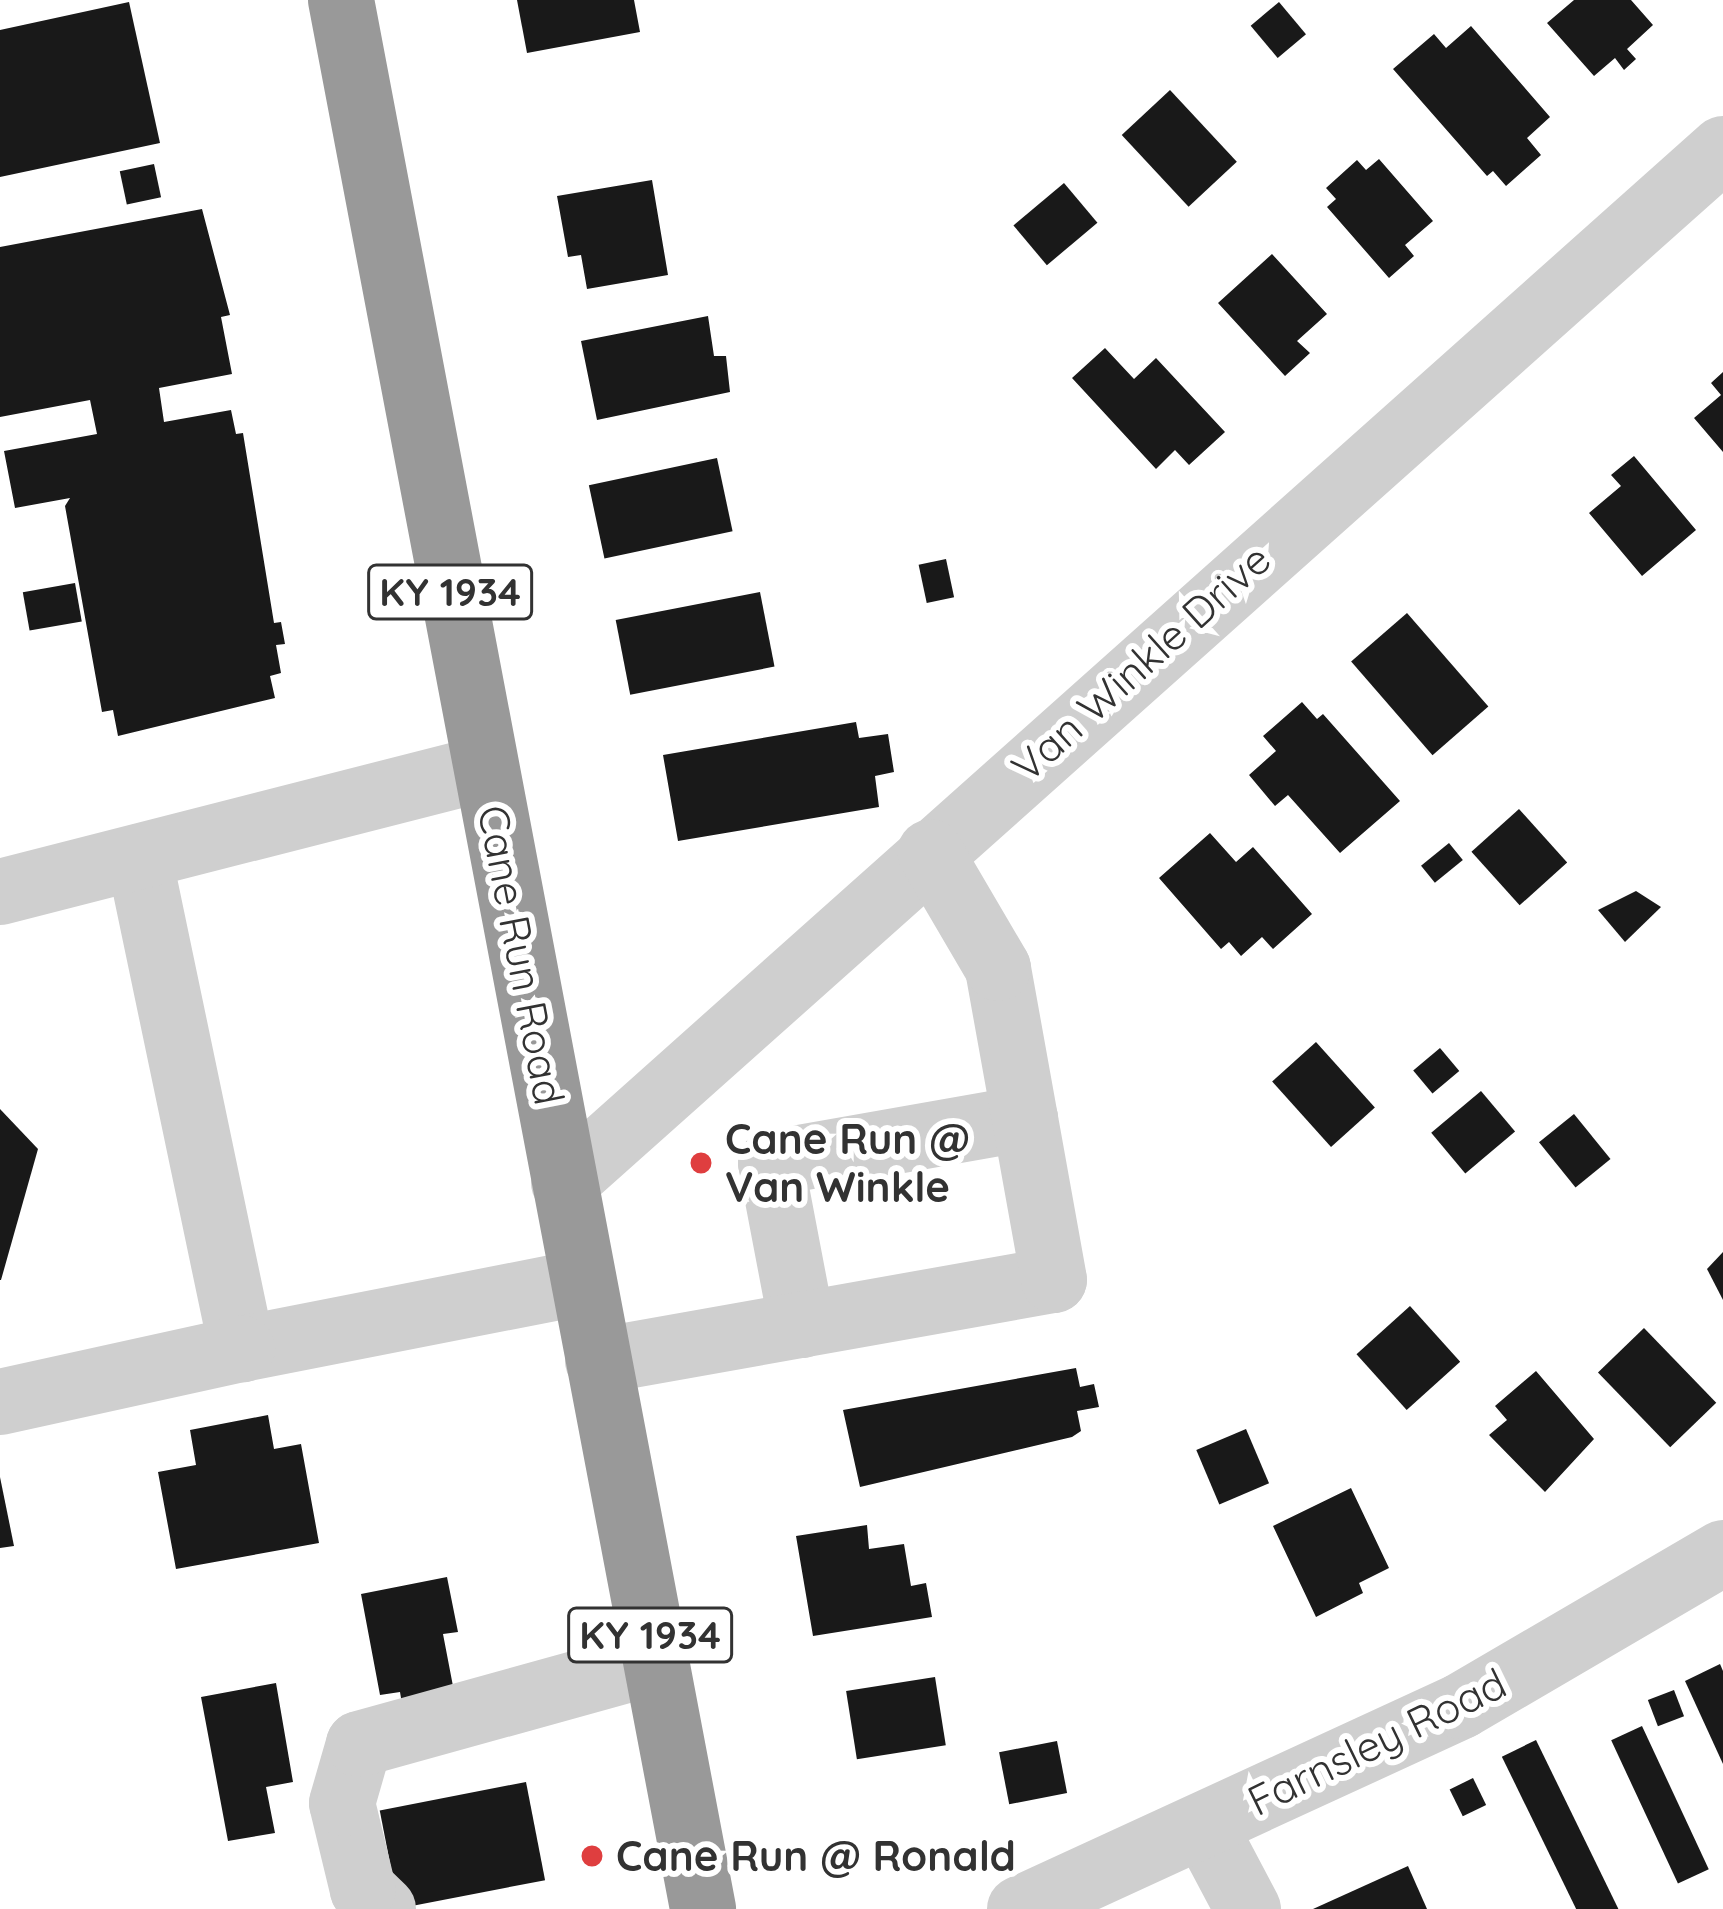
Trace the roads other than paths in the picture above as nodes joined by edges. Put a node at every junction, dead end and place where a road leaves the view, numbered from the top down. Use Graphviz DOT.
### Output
graph roads {
  1 [pos="341,0"];
  2 [pos="1723,149"];
  3 [pos="485,768"];
  4 [pos="930,852"];
  5 [pos="139,857"];
  6 [pos="0,892"];
  7 [pos="1025,1118"];
  8 [pos="564,1183"];
  9 [pos="583,1282"];
  10 [pos="802,1325"];
  11 [pos="242,1348"];
  12 [pos="598,1361"];
  13 [pos="0,1402"];
  14 [pos="1723,1552"];
  15 [pos="655,1663"];
  16 [pos="1204,1826"];
  17 [pos="383,1909"];
  18 [pos="704,1909"];
  19 [pos="1020,1909"];
  20 [pos="1248,1909"];
  1 -- 3 [label="highway, Cane Run Road / KY 1934"];
  2 -- 4 [label="street, Van Winkle Drive"];
  3 -- 5 [label="street"];
  3 -- 8 [label="highway, Cane Run Road / KY 1934"];
  4 -- 7 [label="street"];
  4 -- 8 [label="street, Van Winkle Drive"];
  5 -- 6 [label="street"];
  5 -- 11 [label="street"];
  7 -- 10 [label="street"];
  7 -- 10 [label="street"];
  8 -- 9 [label="highway, Cane Run Road / KY 1934"];
  9 -- 11 [label="street"];
  9 -- 12 [label="highway, Cane Run Road / KY 1934"];
  10 -- 12 [label="street"];
  11 -- 13 [label="street"];
  12 -- 15 [label="highway, Cane Run Road / KY 1934"];
  14 -- 16 [label="street, Farnsley Road"];
  15 -- 17 [label="street"];
  15 -- 18 [label="highway, Cane Run Road / KY 1934"];
  16 -- 19 [label="street, Farnsley Road"];
  16 -- 20 [label="street"];
}
